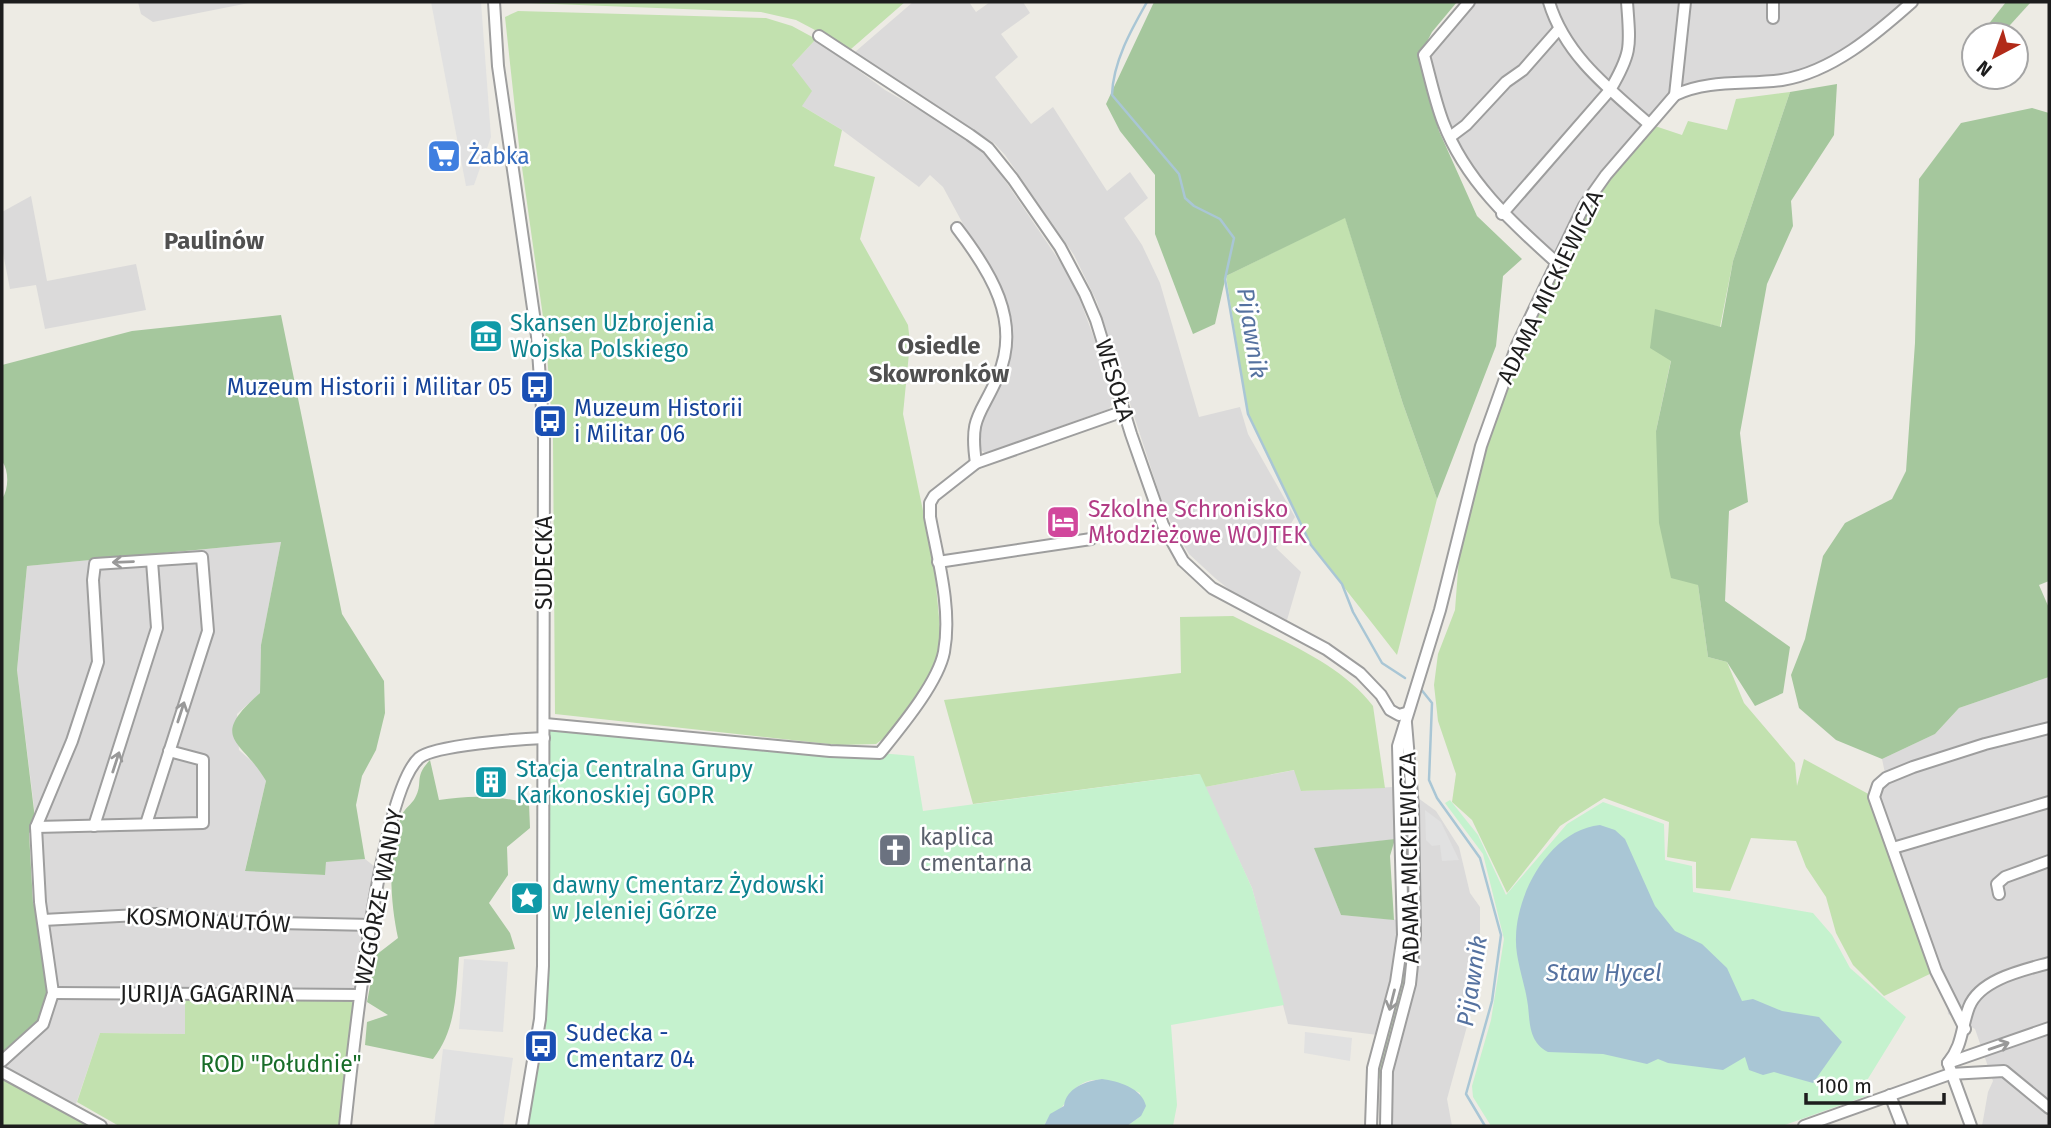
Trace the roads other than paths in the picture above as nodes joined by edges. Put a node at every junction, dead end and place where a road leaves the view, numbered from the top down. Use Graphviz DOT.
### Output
graph roads {
  1 [pos="494,2"];
  2 [pos="1469,2"];
  3 [pos="1549,2"];
  4 [pos="1628,2"];
  5 [pos="1685,2"];
  6 [pos="1773,2"];
  7 [pos="1912,2"];
  8 [pos="1773,18"];
  9 [pos="1559,29"];
  10 [pos="819,36"];
  11 [pos="1610,90"];
  12 [pos="1675,95"];
  13 [pos="1648,124"];
  14 [pos="1450,137"];
  15 [pos="1502,214"];
  16 [pos="957,228"];
  17 [pos="1556,262"];
  18 [pos="1124,411"];
  19 [pos="976,463"];
  20 [pos="1091,539"];
  21 [pos="152,561"];
  22 [pos="938,562"];
  23 [pos="1406,713"];
  24 [pos="545,724"];
  25 [pos="2049,728"];
  26 [pos="544,738"];
  27 [pos="169,751"];
  28 [pos="2049,802"];
  29 [pos="146,824"];
  30 [pos="36,827"];
  31 [pos="94,827"];
  32 [pos="1893,848"];
  33 [pos="2049,861"];
  34 [pos="1998,894"];
  35 [pos="43,920"];
  36 [pos="372,925"];
  37 [pos="2049,963"];
  38 [pos="53,993"];
  39 [pos="360,995"];
  40 [pos="2049,1028"];
  41 [pos="1965,1030"];
  42 [pos="2,1061"];
  43 [pos="1949,1069"];
  44 [pos="2,1072"];
  45 [pos="1890,1095"];
  46 [pos="2049,1108"];
  47 [pos="1823,1123"];
  48 [pos="102,1126"];
  49 [pos="345,1126"];
  50 [pos="523,1126"];
  51 [pos="1371,1126"];
  52 [pos="1387,1126"];
  53 [pos="1804,1126"];
  54 [pos="1902,1126"];
  55 [pos="1971,1126"];
  1 -- 24 [label="street, SUDECKA"];
  2 -- 14 [label="street"];
  3 -- 9 [label="street"];
  4 -- 11 [label="street"];
  5 -- 12 [label="street"];
  6 -- 8 [label="street"];
  7 -- 12 [label="street"];
  9 -- 11 [label="street"];
  9 -- 14 [label="street"];
  10 -- 18 [label="street, WESOŁA"];
  11 -- 13 [label="street"];
  11 -- 15 [label="street"];
  12 -- 13 [label="street, ADAMA MICKIEWICZA"];
  13 -- 17 [label="street, ADAMA MICKIEWICZA"];
  14 -- 15 [label="street"];
  15 -- 17 [label="street"];
  16 -- 19 [label="street"];
  17 -- 23 [label="street, ADAMA MICKIEWICZA"];
  18 -- 19 [label="street"];
  18 -- 23 [label="street, WESOŁA"];
  19 -- 22 [label="street"];
  20 -- 22 [label="street"];
  27 -- 21 [label="street, one-way"];
  21 -- 30 [label="street, one-way"];
  31 -- 21 [label="street, one-way"];
  22 -- 24 [label="street"];
  23 -- 51 [label="street, ADAMA MICKIEWICZA, one-way"];
  23 -- 52 [label="street, ADAMA MICKIEWICZA"];
  24 -- 26 [label="street, SUDECKA"];
  25 -- 32 [label="street"];
  26 -- 36 [label="street, WZGÓRZE WANDY"];
  26 -- 50 [label="street, SUDECKA"];
  27 -- 29 [label="street"];
  27 -- 29 [label="street"];
  28 -- 32 [label="street"];
  29 -- 31 [label="street"];
  30 -- 31 [label="street"];
  30 -- 35 [label="street"];
  32 -- 41 [label="street"];
  33 -- 34 [label="street"];
  35 -- 36 [label="street, KOSMONAUTÓW"];
  35 -- 38 [label="street"];
  36 -- 39 [label="street, WZGÓRZE WANDY"];
  37 -- 41 [label="street"];
  38 -- 39 [label="street, JURIJA GAGARINA"];
  38 -- 42 [label="street"];
  39 -- 49 [label="street, WZGÓRZE WANDY"];
  43 -- 40 [label="street, one-way"];
  41 -- 43 [label="street"];
  43 -- 45 [label="street"];
  43 -- 46 [label="street"];
  43 -- 55 [label="street"];
  44 -- 48 [label="street"];
  45 -- 47 [label="street"];
  45 -- 54 [label="street"];
  47 -- 53 [label="street"];
}
